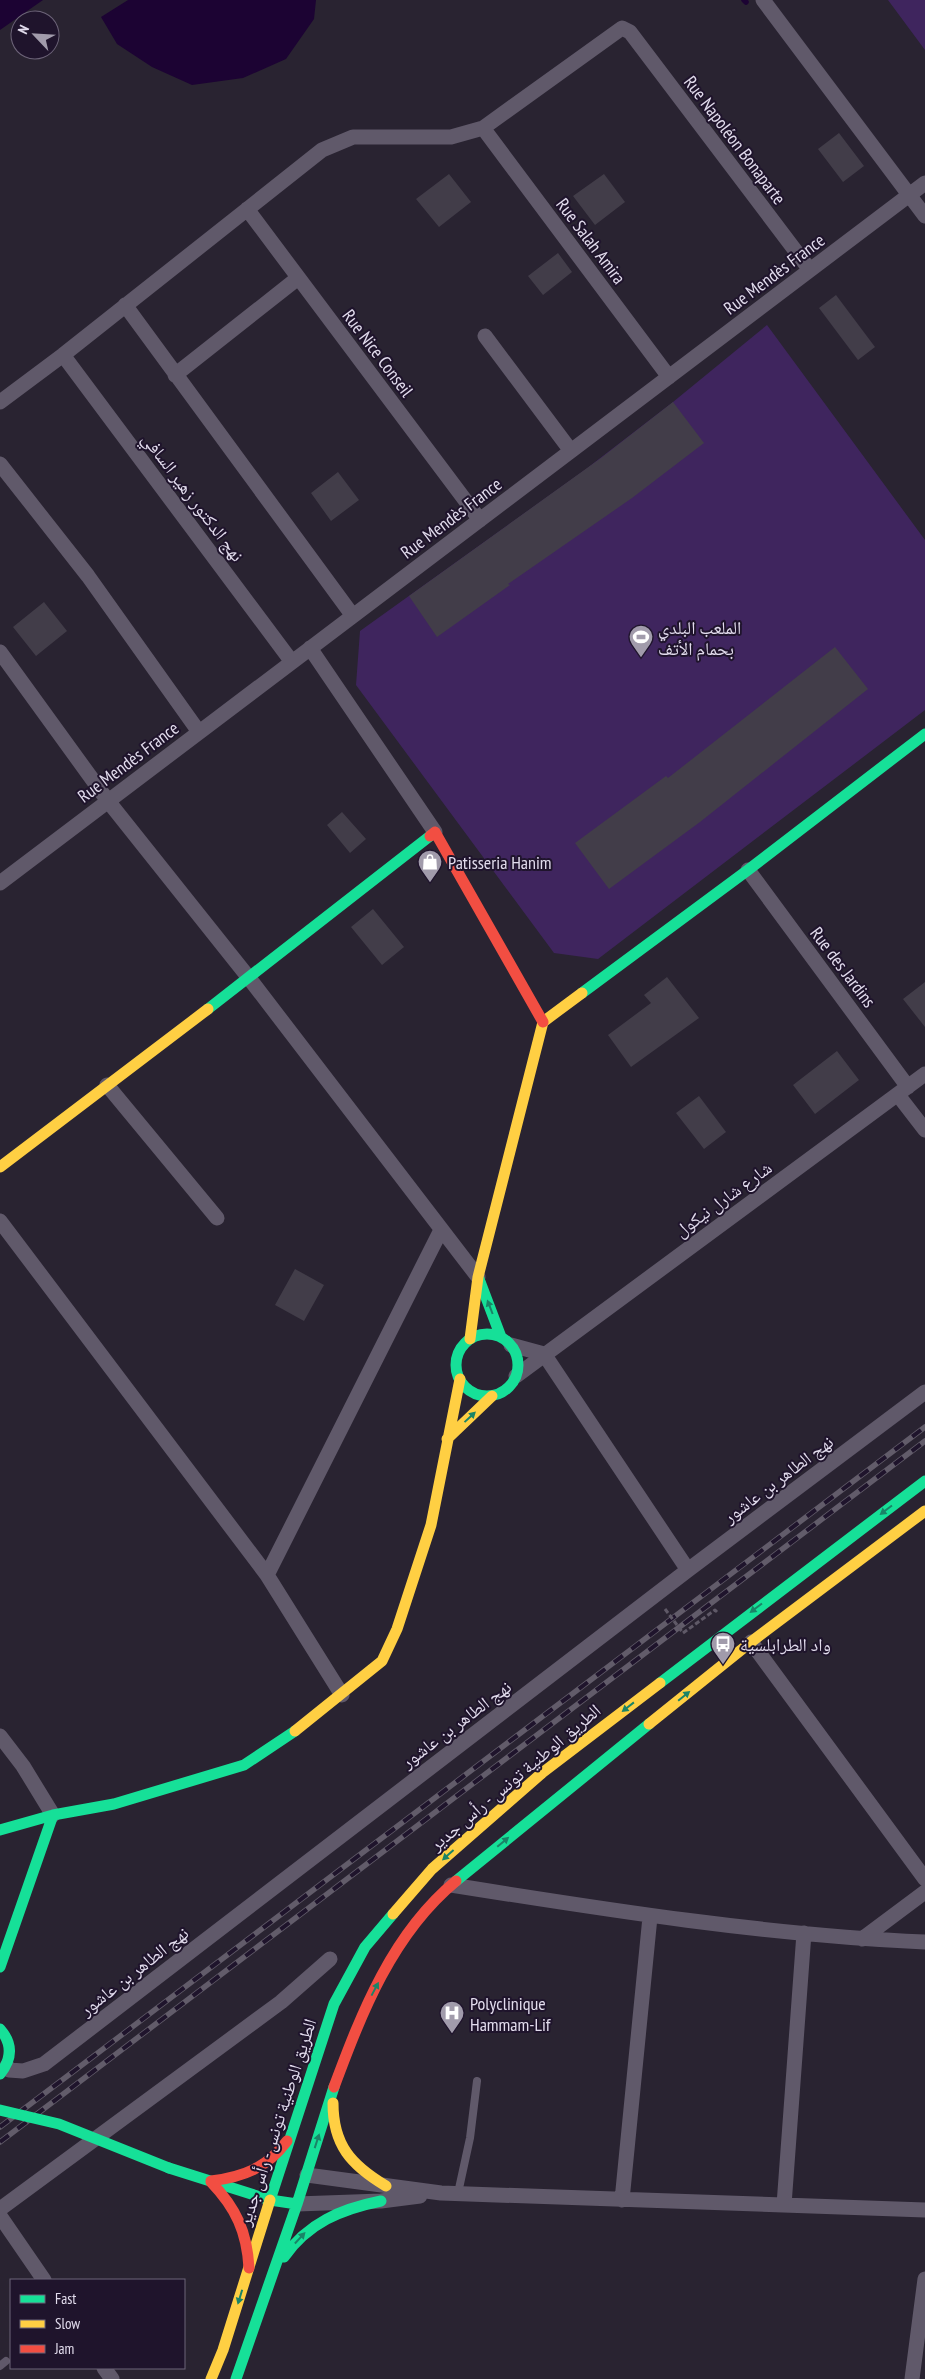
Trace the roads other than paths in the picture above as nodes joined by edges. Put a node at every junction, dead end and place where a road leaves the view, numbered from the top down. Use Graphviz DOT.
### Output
graph roads {
  1 [pos="763,0"];
  2 [pos="483,128"];
  3 [pos="925,183"];
  4 [pos="909,195"];
  5 [pos="247,209"];
  6 [pos="925,216"];
  7 [pos="810,270"];
  8 [pos="298,278"];
  9 [pos="125,305"];
  10 [pos="485,336"];
  11 [pos="63,355"];
  12 [pos="175,375"];
  13 [pos="669,377"];
  14 [pos="0,402"];
  15 [pos="570,452"];
  16 [pos="0,464"];
  17 [pos="480,520"];
  18 [pos="353,616"];
  19 [pos="310,648"];
  20 [pos="0,652"];
  21 [pos="292,662"];
  22 [pos="199,732"];
  23 [pos="925,734"];
  24 [pos="108,801"];
  25 [pos="435,832"];
  26 [pos="748,870"];
  27 [pos="0,883"];
  28 [pos="249,978"];
  29 [pos="542,1022"];
  30 [pos="925,1074"];
  31 [pos="107,1085"];
  32 [pos="903,1091"];
  33 [pos="925,1130"];
  34 [pos="0,1167"];
  35 [pos="216,1218"];
  36 [pos="0,1221"];
  37 [pos="441,1230"];
  38 [pos="478,1277"];
  39 [pos="470,1339"];
  40 [pos="506,1341"];
  41 [pos="544,1354"];
  42 [pos="516,1376"];
  43 [pos="460,1380"];
  44 [pos="925,1392"];
  45 [pos="492,1396"];
  46 [pos="447,1439"];
  47 [pos="925,1481"];
  48 [pos="925,1511"];
  49 [pos="688,1570"];
  50 [pos="267,1575"];
  51 [pos="751,1642"];
  52 [pos="342,1695"];
  53 [pos="0,1736"];
  54 [pos="53,1815"];
  55 [pos="0,1830"];
  56 [pos="925,1879"];
  57 [pos="451,1885"];
  58 [pos="925,1892"];
  59 [pos="650,1917"];
  60 [pos="804,1933"];
  61 [pos="862,1939"];
  62 [pos="925,1942"];
  63 [pos="330,1960"];
  64 [pos="0,1967"];
  65 [pos="0,2029"];
  66 [pos="4,2070"];
  67 [pos="476,2081"];
  68 [pos="334,2090"];
  69 [pos="0,2110"];
  70 [pos="293,2131"];
  71 [pos="293,2172"];
  72 [pos="210,2181"];
  73 [pos="386,2186"];
  74 [pos="441,2193"];
  75 [pos="458,2193"];
  76 [pos="270,2200"];
  77 [pos="381,2200"];
  78 [pos="622,2200"];
  79 [pos="297,2204"];
  80 [pos="784,2205"];
  81 [pos="0,2209"];
  82 [pos="925,2210"];
  83 [pos="0,2216"];
  84 [pos="249,2268"];
  85 [pos="272,2278"];
  86 [pos="43,2279"];
  87 [pos="925,2279"];
  88 [pos="211,2379"];
  89 [pos="236,2379"];
  90 [pos="912,2379"];
  1 -- 4 [label="street"];
  2 -- 5 [label="street"];
  2 -- 7 [label="street, Rue Napoléon Bonaparte"];
  2 -- 13 [label="street, Rue Salah Amira"];
  3 -- 4 [label="street, Rue Mendès France"];
  4 -- 6 [label="street"];
  4 -- 7 [label="street, Rue Mendès France"];
  5 -- 8 [label="street, Rue Nice Conseil"];
  5 -- 9 [label="street"];
  7 -- 13 [label="street, Rue Mendès France"];
  8 -- 12 [label="street"];
  8 -- 17 [label="street, Rue Nice Conseil"];
  9 -- 11 [label="street"];
  9 -- 12 [label="street"];
  10 -- 15 [label="street"];
  11 -- 14 [label="street"];
  11 -- 21 [label="street, نهج الدكتور زهير السافي"];
  12 -- 18 [label="street"];
  13 -- 15 [label="street, Rue Mendès France"];
  15 -- 17 [label="street, Rue Mendès France"];
  16 -- 22 [label="street"];
  17 -- 18 [label="street, Rue Mendès France"];
  18 -- 19 [label="street, Rue Mendès France"];
  19 -- 21 [label="street, Rue Mendès France"];
  19 -- 25 [label="street"];
  20 -- 24 [label="street"];
  21 -- 22 [label="street, Rue Mendès France"];
  22 -- 24 [label="street, Rue Mendès France"];
  23 -- 26 [label="main road"];
  24 -- 27 [label="street, Rue Mendès France"];
  24 -- 28 [label="street"];
  25 -- 28 [label="main road"];
  25 -- 29 [label="main road"];
  26 -- 29 [label="main road"];
  26 -- 32 [label="street, Rue des Jardins"];
  28 -- 31 [label="main road"];
  28 -- 37 [label="street"];
  29 -- 38 [label="main road"];
  30 -- 32 [label="street, شارع شارل نيكول"];
  31 -- 34 [label="main road"];
  31 -- 35 [label="street"];
  32 -- 33 [label="street, Rue des Jardins"];
  32 -- 41 [label="street, شارع شارل نيكول"];
  36 -- 50 [label="street"];
  37 -- 38 [label="street"];
  37 -- 50 [label="street"];
  38 -- 39 [label="main road"];
  40 -- 38 [label="main road, one-way"];
  39 -- 40 [label="main road"];
  39 -- 43 [label="main road"];
  40 -- 41 [label="street"];
  40 -- 42 [label="main road"];
  41 -- 42 [label="street, شارع شارل نيكول"];
  41 -- 49 [label="street"];
  42 -- 45 [label="main road"];
  43 -- 45 [label="main road"];
  43 -- 46 [label="main road"];
  44 -- 49 [label="street, نهج الطاهر بن عاشور"];
  46 -- 45 [label="main road, one-way"];
  46 -- 52 [label="main road"];
  47 -- 70 [label="main road, الطريق الوطنية تونس - رأس جدير, one-way"];
  48 -- 51 [label="main road, الطريق الوطنية تونس - رأس جدير"];
  49 -- 66 [label="street, نهج الطاهر بن عاشور"];
  50 -- 52 [label="street"];
  51 -- 56 [label="street"];
  57 -- 51 [label="main road, الطريق الوطنية تونس - رأس جدير, one-way"];
  52 -- 54 [label="main road"];
  53 -- 54 [label="street"];
  54 -- 55 [label="main road"];
  54 -- 64 [label="main road"];
  57 -- 59 [label="street"];
  68 -- 57 [label="main road, الطريق الوطنية تونس - رأس جدير, one-way"];
  58 -- 61 [label="street"];
  59 -- 60 [label="street"];
  59 -- 78 [label="street"];
  60 -- 61 [label="street"];
  60 -- 80 [label="street"];
  61 -- 62 [label="street"];
  63 -- 81 [label="street"];
  65 -- 66 [label="main road"];
  67 -- 75 [label="lane"];
  71 -- 68 [label="main road, الطريق الوطنية تونس - رأس جدير, one-way"];
  68 -- 73 [label="main road"];
  69 -- 72 [label="main road, bridge"];
  70 -- 71 [label="main road, الطريق الوطنية تونس - رأس جدير"];
  70 -- 72 [label="main road"];
  71 -- 73 [label="street"];
  71 -- 76 [label="main road, الطريق الوطنية تونس - رأس جدير"];
  71 -- 79 [label="main road, الطريق الوطنية تونس - رأس جدير"];
  72 -- 76 [label="main road"];
  72 -- 84 [label="main road"];
  73 -- 74 [label="street"];
  74 -- 75 [label="street"];
  74 -- 77 [label="street"];
  75 -- 78 [label="street"];
  76 -- 79 [label="main road"];
  76 -- 84 [label="main road, الطريق الوطنية تونس - رأس جدير"];
  77 -- 79 [label="street"];
  85 -- 77 [label="main road, one-way"];
  78 -- 80 [label="street"];
  79 -- 85 [label="main road, الطريق الوطنية تونس - رأس جدير"];
  80 -- 82 [label="street"];
  83 -- 86 [label="street"];
  84 -- 88 [label="main road, الطريق الوطنية تونس - رأس جدير, one-way"];
  85 -- 89 [label="main road, الطريق الوطنية تونس - رأس جدير"];
  87 -- 90 [label="street"];
}
